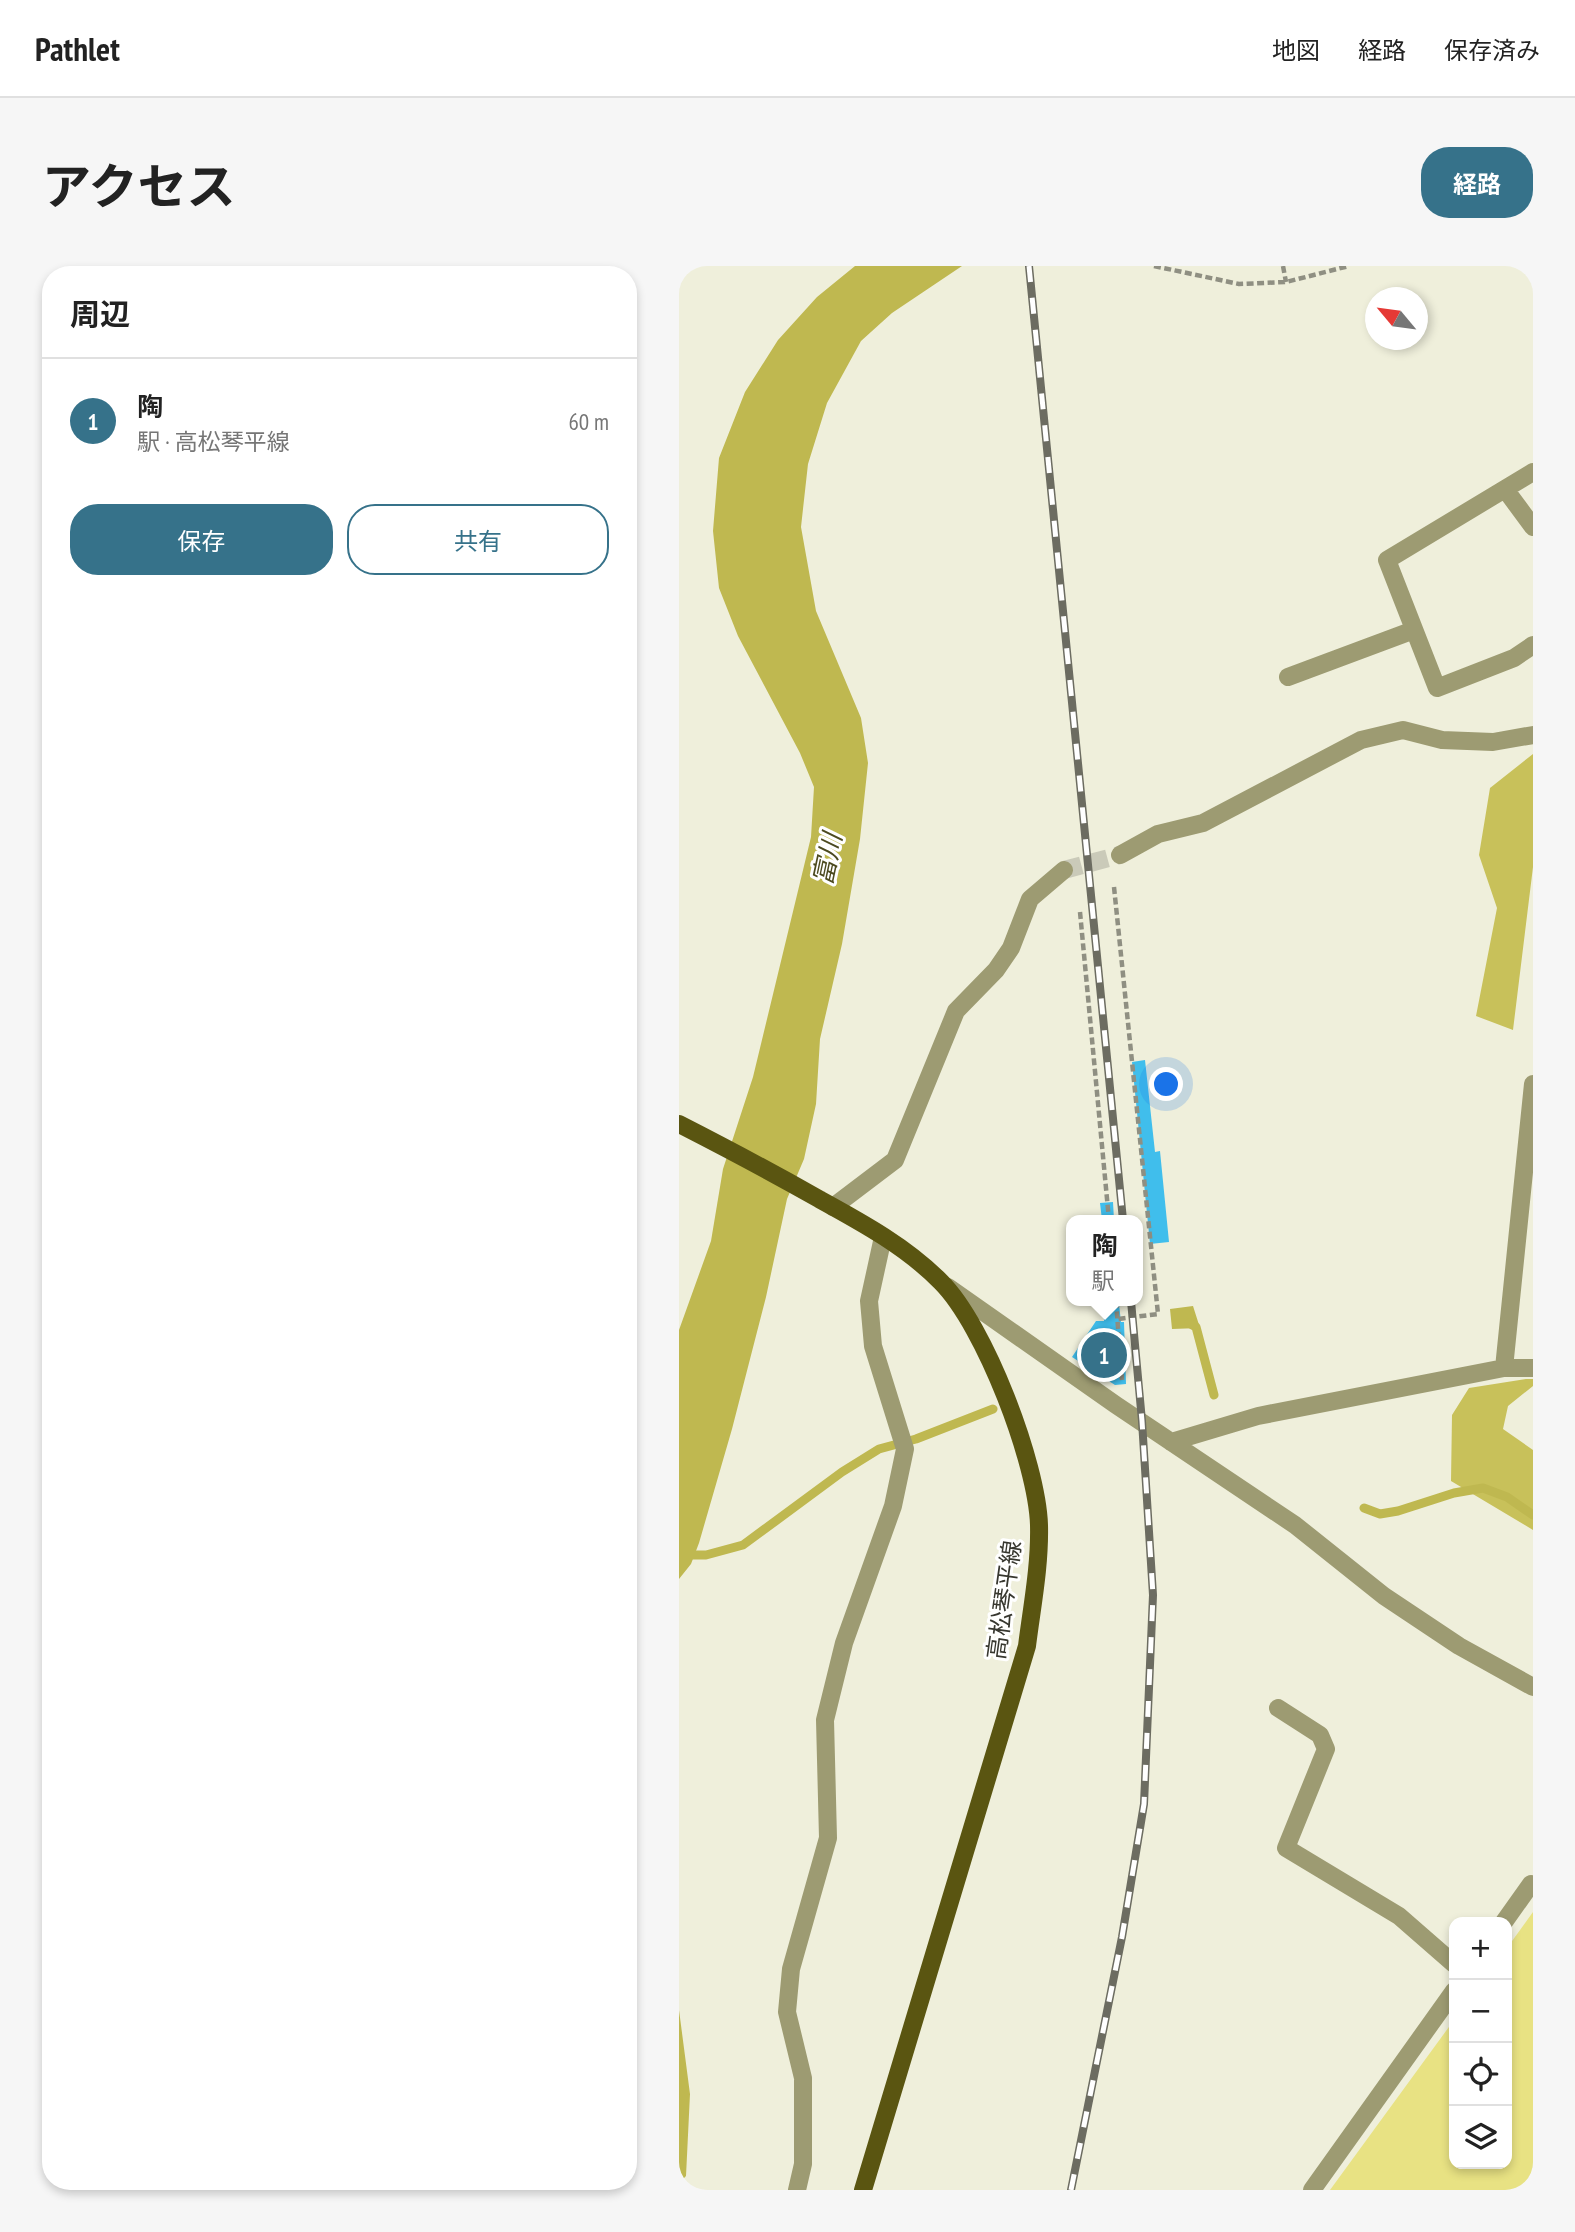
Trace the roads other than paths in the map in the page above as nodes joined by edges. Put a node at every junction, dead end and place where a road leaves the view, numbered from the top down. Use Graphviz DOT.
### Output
graph roads {
  1 [pos="1533,472"];
  2 [pos="1506,489"];
  3 [pos="1533,527"];
  4 [pos="1414,630"];
  5 [pos="1533,645"];
  6 [pos="1288,677"];
  7 [pos="1533,735"];
  8 [pos="1120,855"];
  9 [pos="1064,870"];
  10 [pos="1533,1084"];
  11 [pos="679,1124"];
  12 [pos="833,1207"];
  13 [pos="883,1237"];
  14 [pos="942,1283"];
  15 [pos="1533,1367"];
  16 [pos="1504,1368"];
  17 [pos="1171,1442"];
  18 [pos="1533,1687"];
  19 [pos="1278,1708"];
  20 [pos="1533,1885"];
  21 [pos="1508,1917"];
  22 [pos="1449,1960"];
  23 [pos="1449,1999"];
  24 [pos="797,2190"];
  25 [pos="863,2190"];
  26 [pos="1312,2190"];
  1 -- 2 [label="street"];
  2 -- 3 [label="street"];
  2 -- 4 [label="street"];
  4 -- 5 [label="street"];
  4 -- 6 [label="street"];
  7 -- 8 [label="street"];
  9 -- 12 [label="street"];
  10 -- 16 [label="street"];
  11 -- 12 [label="main road, 高松琴平線"];
  12 -- 13 [label="main road, 高松琴平線"];
  13 -- 14 [label="main road, 高松琴平線"];
  13 -- 24 [label="street"];
  14 -- 17 [label="street"];
  14 -- 25 [label="main road, 高松琴平線"];
  15 -- 16 [label="street"];
  16 -- 17 [label="street"];
  17 -- 18 [label="street"];
  19 -- 22 [label="street"];
  20 -- 21 [label="street"];
  23 -- 26 [label="street"];
}
